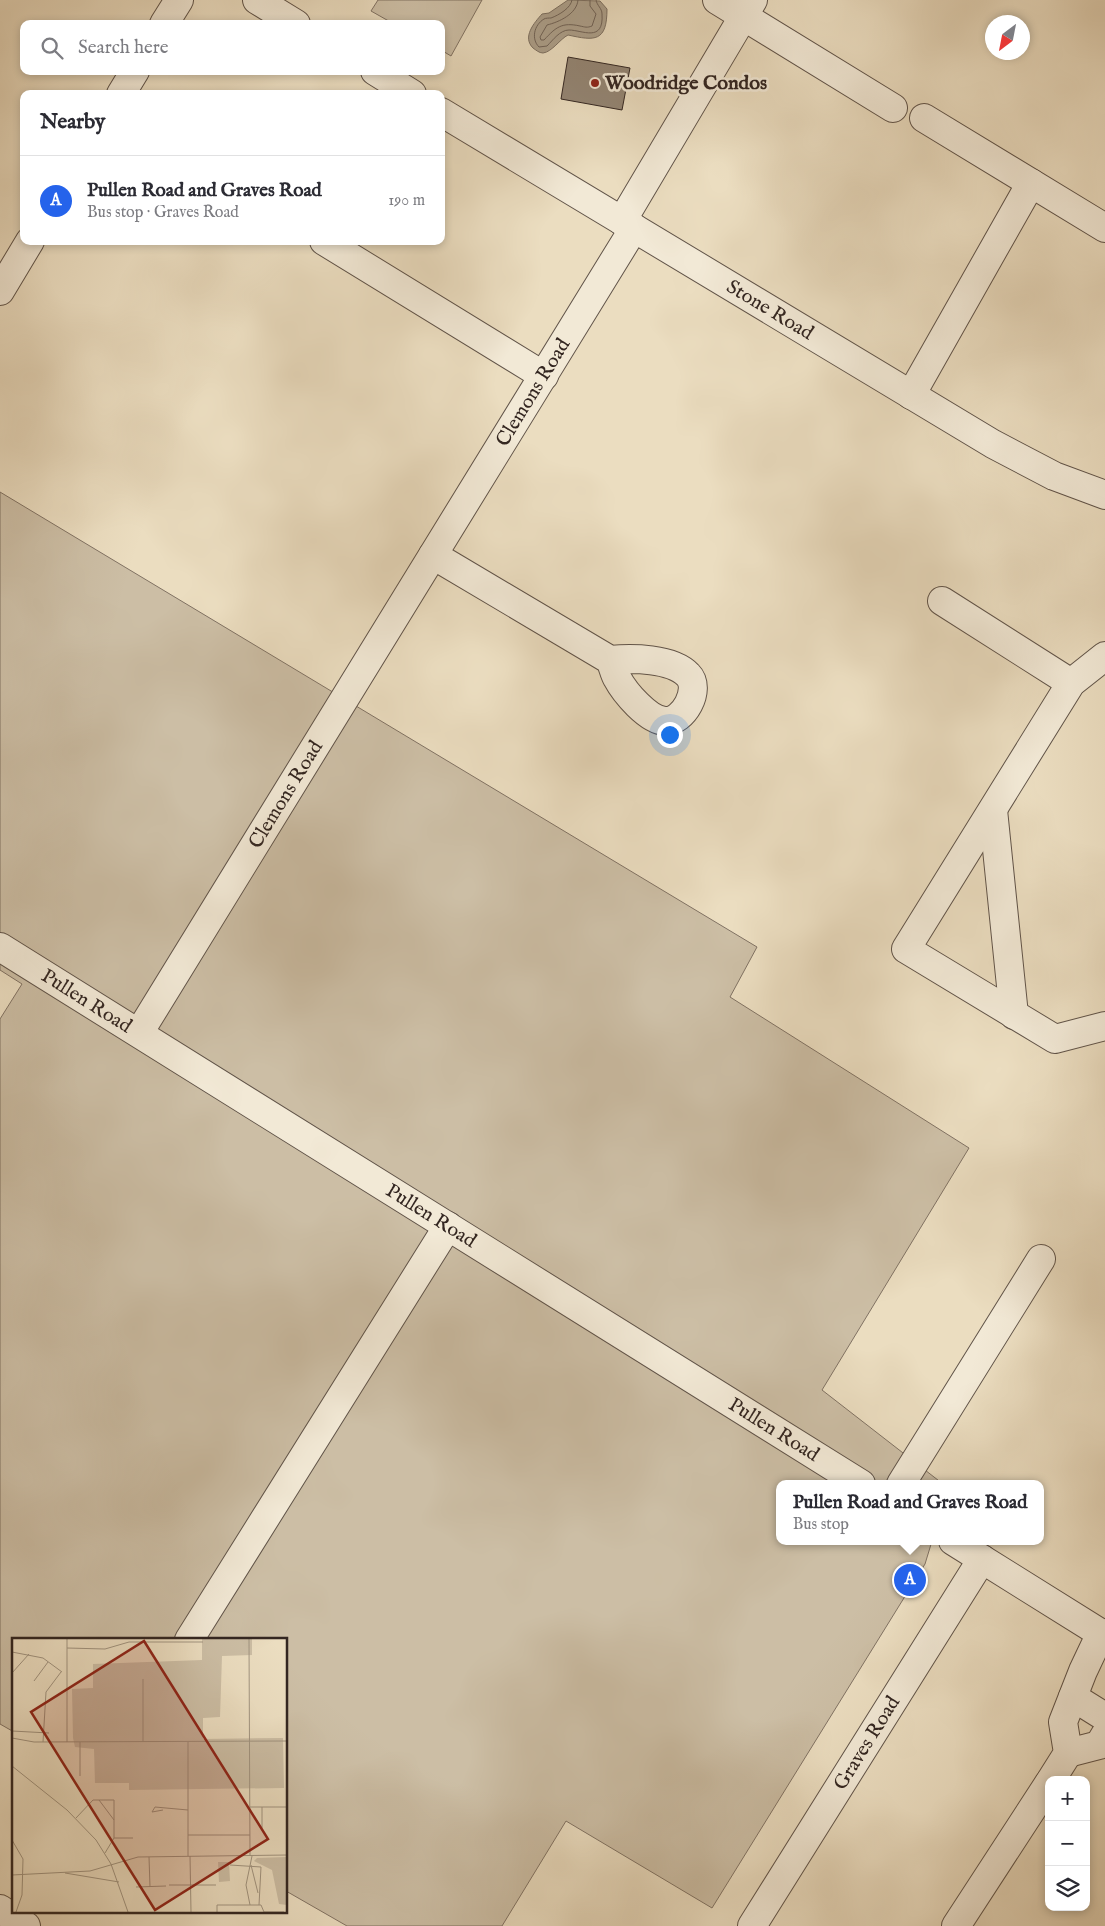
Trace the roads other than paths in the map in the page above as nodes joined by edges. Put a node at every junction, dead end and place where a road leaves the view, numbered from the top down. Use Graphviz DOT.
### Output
graph roads {
  1 [pos="179,0"];
  2 [pos="257,0"];
  3 [pos="717,0"];
  4 [pos="748,8"];
  5 [pos="166,20"];
  6 [pos="290,20"];
  7 [pos="133,75"];
  8 [pos="381,75"];
  9 [pos="123,90"];
  10 [pos="406,90"];
  11 [pos="892,108"];
  12 [pos="445,114"];
  13 [pos="924,118"];
  14 [pos="1031,183"];
  15 [pos="628,225"];
  16 [pos="1105,228"];
  17 [pos="28,245"];
  18 [pos="331,245"];
  19 [pos="0,291"];
  20 [pos="544,376"];
  21 [pos="911,396"];
  22 [pos="1105,495"];
  23 [pos="433,555"];
  24 [pos="942,601"];
  25 [pos="1105,656"];
  26 [pos="610,660"];
  27 [pos="1071,683"];
  28 [pos="993,810"];
  29 [pos="0,947"];
  30 [pos="1014,1015"];
  31 [pos="1105,1026"];
  32 [pos="139,1033"];
  33 [pos="448,1226"];
  34 [pos="1041,1258"];
  35 [pos="855,1480"];
  36 [pos="903,1480"];
  37 [pos="959,1545"];
  38 [pos="982,1559"];
  39 [pos="1103,1635"];
  40 [pos="190,1638"];
  41 [pos="1073,1697"];
  42 [pos="1105,1717"];
  43 [pos="1105,1735"];
  44 [pos="1068,1753"];
  45 [pos="1053,1776"];
  46 [pos="1045,1789"];
  47 [pos="0,1909"];
  48 [pos="26,1926"];
  49 [pos="752,1926"];
  50 [pos="956,1926"];
  1 -- 5 [label="street"];
  2 -- 6 [label="street"];
  3 -- 4 [label="street"];
  4 -- 11 [label="street"];
  4 -- 15 [label="street, Clemons Road"];
  7 -- 9 [label="street"];
  8 -- 10 [label="street"];
  12 -- 15 [label="street, Stone Road"];
  13 -- 14 [label="street"];
  14 -- 16 [label="street"];
  14 -- 21 [label="street"];
  15 -- 20 [label="street, Clemons Road"];
  15 -- 21 [label="street, Stone Road"];
  17 -- 19 [label="street"];
  18 -- 20 [label="street"];
  20 -- 23 [label="street, Clemons Road"];
  21 -- 22 [label="street, Stone Road"];
  23 -- 26 [label="street"];
  23 -- 32 [label="street, Clemons Road"];
  24 -- 27 [label="street"];
  25 -- 27 [label="street"];
  27 -- 28 [label="street"];
  28 -- 30 [label="street"];
  28 -- 30 [label="street"];
  29 -- 32 [label="street, Pullen Road"];
  30 -- 31 [label="street"];
  32 -- 33 [label="street, Pullen Road"];
  33 -- 35 [label="street, Pullen Road"];
  33 -- 40 [label="street"];
  34 -- 36 [label="street"];
  37 -- 38 [label="street"];
  38 -- 39 [label="street"];
  38 -- 49 [label="street, Graves Road"];
  39 -- 41 [label="street"];
  41 -- 42 [label="street"];
  41 -- 44 [label="street"];
  43 -- 44 [label="street"];
  44 -- 45 [label="street"];
  46 -- 50 [label="street"];
  47 -- 48 [label="street"];
}
